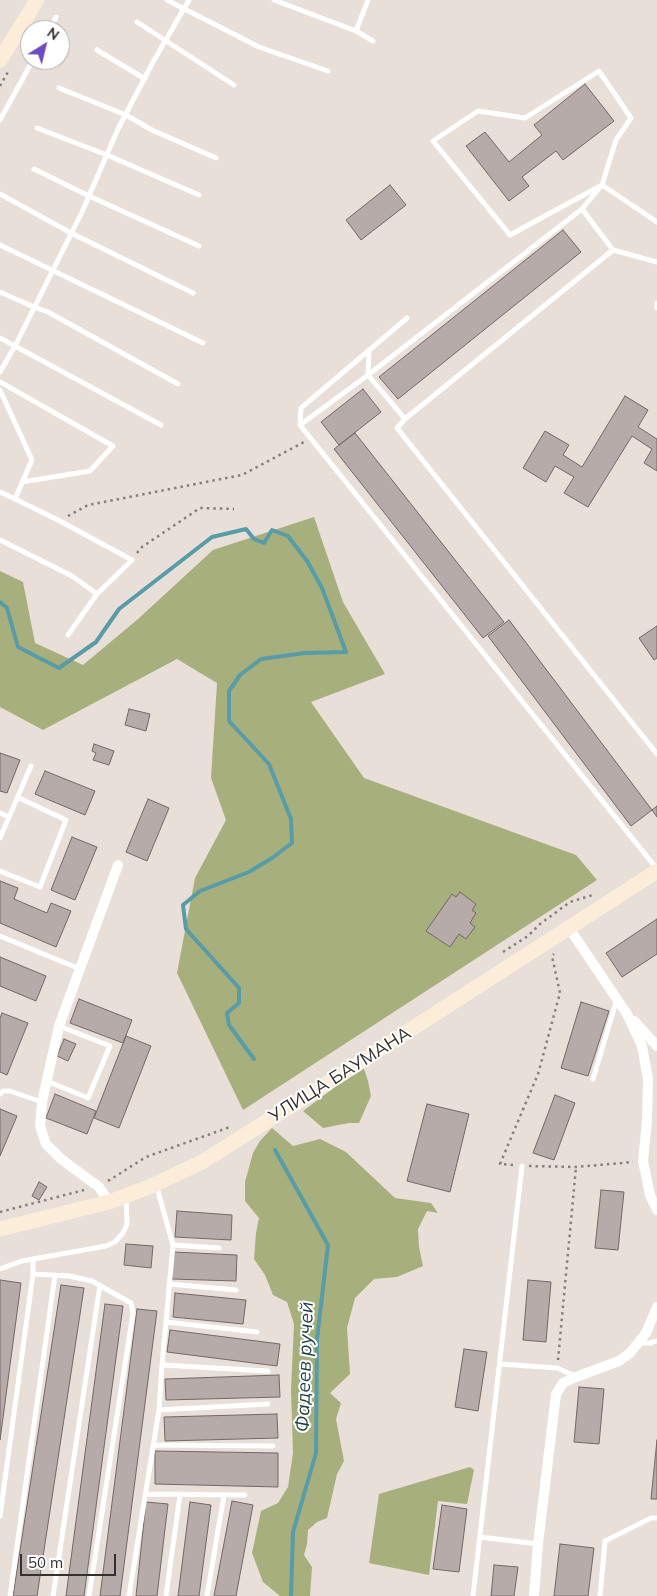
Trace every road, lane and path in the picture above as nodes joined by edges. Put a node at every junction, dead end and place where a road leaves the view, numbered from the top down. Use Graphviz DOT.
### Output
graph roads {
  1 [pos="36,0"];
  2 [pos="166,0"];
  3 [pos="189,0"];
  4 [pos="274,0"];
  5 [pos="368,0"];
  6 [pos="184,9"];
  7 [pos="56,17"];
  8 [pos="55,20"];
  9 [pos="137,22"];
  10 [pos="356,31"];
  11 [pos="166,40"];
  12 [pos="373,41"];
  13 [pos="0,48"];
  14 [pos="96,50"];
  15 [pos="0,60"];
  16 [pos="28,70"];
  17 [pos="328,71"];
  18 [pos="144,79"];
  19 [pos="234,85"];
  20 [pos="59,88"];
  21 [pos="126,115"];
  22 [pos="0,120"];
  23 [pos="37,128"];
  24 [pos="107,155"];
  25 [pos="216,158"];
  26 [pos="34,170"];
  27 [pos="602,185"];
  28 [pos="0,194"];
  29 [pos="199,195"];
  30 [pos="89,196"];
  31 [pos="582,209"];
  32 [pos="657,222"];
  33 [pos="71,233"];
  34 [pos="0,245"];
  35 [pos="199,246"];
  36 [pos="613,250"];
  37 [pos="657,262"];
  38 [pos="52,270"];
  39 [pos="0,292"];
  40 [pos="193,293"];
  41 [pos="657,303"];
  42 [pos="34,307"];
  43 [pos="657,308"];
  44 [pos="407,318"];
  45 [pos="0,338"];
  46 [pos="203,342"];
  47 [pos="15,346"];
  48 [pos="369,350"];
  49 [pos="0,372"];
  50 [pos="368,375"];
  51 [pos="0,382"];
  52 [pos="178,384"];
  53 [pos="0,390"];
  54 [pos="405,419"];
  55 [pos="162,425"];
  56 [pos="300,425"];
  57 [pos="311,439"];
  58 [pos="22,482"];
  59 [pos="0,492"];
  60 [pos="15,500"];
  61 [pos="234,509"];
  62 [pos="60,521"];
  63 [pos="0,540"];
  64 [pos="132,560"];
  65 [pos="97,594"];
  66 [pos="68,635"];
  67 [pos="657,754"];
  68 [pos="31,766"];
  69 [pos="17,797"];
  70 [pos="0,813"];
  71 [pos="9,817"];
  72 [pos="0,838"];
  73 [pos="118,865"];
  74 [pos="0,871"];
  75 [pos="657,871"];
  76 [pos="597,894"];
  77 [pos="569,928"];
  78 [pos="0,936"];
  79 [pos="557,950"];
  80 [pos="503,952"];
  81 [pos="80,969"];
  82 [pos="617,999"];
  83 [pos="627,1014"];
  84 [pos="59,1026"];
  85 [pos="657,1046"];
  86 [pos="593,1078"];
  87 [pos="47,1081"];
  88 [pos="0,1094"];
  89 [pos="42,1102"];
  90 [pos="238,1124"];
  91 [pos="643,1161"];
  92 [pos="522,1166"];
  93 [pos="576,1167"];
  94 [pos="156,1184"];
  95 [pos="99,1187"];
  96 [pos="126,1196"];
  97 [pos="109,1202"];
  98 [pos="657,1210"];
  99 [pos="0,1212"];
  100 [pos="0,1229"];
  101 [pos="173,1245"];
  102 [pos="219,1248"];
  103 [pos="33,1258"];
  104 [pos="0,1269"];
  105 [pos="33,1274"];
  106 [pos="55,1276"];
  107 [pos="169,1284"];
  108 [pos="100,1285"];
  109 [pos="236,1290"];
  110 [pos="657,1307"];
  111 [pos="166,1322"];
  112 [pos="257,1332"];
  113 [pos="657,1341"];
  114 [pos="640,1343"];
  115 [pos="500,1364"];
  116 [pos="162,1365"];
  117 [pos="557,1368"];
  118 [pos="268,1371"];
  119 [pos="576,1376"];
  120 [pos="268,1404"];
  121 [pos="159,1410"];
  122 [pos="154,1445"];
  123 [pos="273,1446"];
  124 [pos="146,1494"];
  125 [pos="180,1494"];
  126 [pos="224,1495"];
  127 [pos="245,1496"];
  128 [pos="0,1516"];
  129 [pos="657,1518"];
  130 [pos="480,1537"];
  131 [pos="538,1544"];
  132 [pos="10,1596"];
  133 [pos="53,1596"];
  134 [pos="89,1596"];
  135 [pos="129,1596"];
  136 [pos="166,1596"];
  137 [pos="207,1596"];
  138 [pos="473,1596"];
  139 [pos="534,1596"];
  140 [pos="600,1596"];
  1 -- 13 [label="street"];
  1 -- 15 [label="street"];
  2 -- 6 [label="lane"];
  3 -- 6 [label="lane"];
  4 -- 10 [label="lane"];
  5 -- 10 [label="lane"];
  6 -- 11 [label="lane"];
  6 -- 17 [label="lane"];
  7 -- 8 [label="lane"];
  9 -- 11 [label="lane"];
  10 -- 12 [label="lane"];
  11 -- 18 [label="lane"];
  11 -- 19 [label="lane"];
  14 -- 18 [label="lane"];
  16 -- 22 [label="lane"];
  18 -- 21 [label="lane"];
  20 -- 21 [label="lane"];
  21 -- 24 [label="lane"];
  21 -- 25 [label="lane"];
  23 -- 24 [label="lane"];
  24 -- 29 [label="lane"];
  24 -- 30 [label="lane"];
  26 -- 30 [label="lane"];
  27 -- 27 [label="lane"];
  27 -- 31 [label="lane"];
  27 -- 32 [label="lane"];
  28 -- 33 [label="lane"];
  30 -- 33 [label="lane"];
  30 -- 35 [label="lane"];
  31 -- 36 [label="lane"];
  31 -- 50 [label="lane"];
  33 -- 38 [label="lane"];
  33 -- 40 [label="lane"];
  34 -- 38 [label="lane"];
  36 -- 37 [label="lane"];
  36 -- 54 [label="lane"];
  38 -- 42 [label="lane"];
  38 -- 46 [label="lane"];
  39 -- 42 [label="lane"];
  41 -- 43 [label="lane"];
  42 -- 47 [label="lane"];
  42 -- 52 [label="lane"];
  44 -- 48 [label="lane"];
  45 -- 47 [label="lane"];
  47 -- 49 [label="lane"];
  47 -- 55 [label="lane"];
  48 -- 50 [label="lane"];
  48 -- 56 [label="lane"];
  50 -- 54 [label="lane"];
  50 -- 56 [label="lane"];
  51 -- 58 [label="lane"];
  53 -- 58 [label="lane"];
  54 -- 67 [label="lane"];
  56 -- 57 [label="lane"];
  57 -- 62 [label="path"];
  57 -- 75 [label="lane"];
  58 -- 60 [label="lane"];
  59 -- 60 [label="lane"];
  60 -- 62 [label="lane"];
  61 -- 64 [label="path"];
  62 -- 64 [label="lane"];
  63 -- 65 [label="lane"];
  64 -- 65 [label="lane"];
  65 -- 66 [label="lane"];
  68 -- 69 [label="lane"];
  69 -- 71 [label="lane"];
  69 -- 74 [label="lane"];
  70 -- 71 [label="lane"];
  71 -- 72 [label="lane"];
  73 -- 81 [label="street"];
  75 -- 77 [label="street, УЛИЦА БАУМАНА"];
  76 -- 80 [label="path"];
  77 -- 82 [label="street"];
  77 -- 94 [label="street, УЛИЦА БАУМАНА"];
  78 -- 81 [label="lane"];
  79 -- 92 [label="path"];
  81 -- 84 [label="street"];
  82 -- 83 [label="street"];
  82 -- 86 [label="lane"];
  83 -- 85 [label="street"];
  83 -- 91 [label="street"];
  84 -- 87 [label="street"];
  84 -- 87 [label="lane"];
  87 -- 89 [label="street"];
  88 -- 89 [label="lane"];
  89 -- 95 [label="street"];
  90 -- 95 [label="path"];
  91 -- 93 [label="path"];
  91 -- 98 [label="street"];
  92 -- 93 [label="path"];
  92 -- 115 [label="lane"];
  93 -- 117 [label="path"];
  94 -- 96 [label="street, УЛИЦА БАУМАНА"];
  94 -- 101 [label="lane"];
  95 -- 97 [label="street"];
  95 -- 99 [label="path"];
  96 -- 97 [label="street, УЛИЦА БАУМАНА"];
  96 -- 103 [label="lane"];
  97 -- 100 [label="street, УЛИЦА БАУМАНА"];
  101 -- 102 [label="lane"];
  101 -- 107 [label="lane"];
  103 -- 104 [label="lane"];
  103 -- 105 [label="lane"];
  105 -- 106 [label="lane"];
  105 -- 128 [label="lane"];
  106 -- 108 [label="lane"];
  106 -- 132 [label="lane"];
  107 -- 109 [label="lane"];
  107 -- 111 [label="lane"];
  108 -- 133 [label="lane"];
  108 -- 134 [label="lane"];
  110 -- 114 [label="street"];
  111 -- 112 [label="lane"];
  111 -- 116 [label="lane"];
  113 -- 114 [label="lane"];
  114 -- 119 [label="street"];
  115 -- 117 [label="lane"];
  115 -- 130 [label="lane"];
  116 -- 118 [label="lane"];
  116 -- 121 [label="lane"];
  117 -- 119 [label="lane"];
  119 -- 131 [label="street"];
  120 -- 121 [label="lane"];
  121 -- 122 [label="lane"];
  122 -- 123 [label="lane"];
  122 -- 124 [label="lane"];
  124 -- 125 [label="lane"];
  124 -- 135 [label="lane"];
  125 -- 126 [label="lane"];
  125 -- 136 [label="lane"];
  126 -- 127 [label="lane"];
  126 -- 137 [label="lane"];
  129 -- 140 [label="lane"];
  130 -- 131 [label="lane"];
  130 -- 138 [label="lane"];
  131 -- 139 [label="street"];
}
